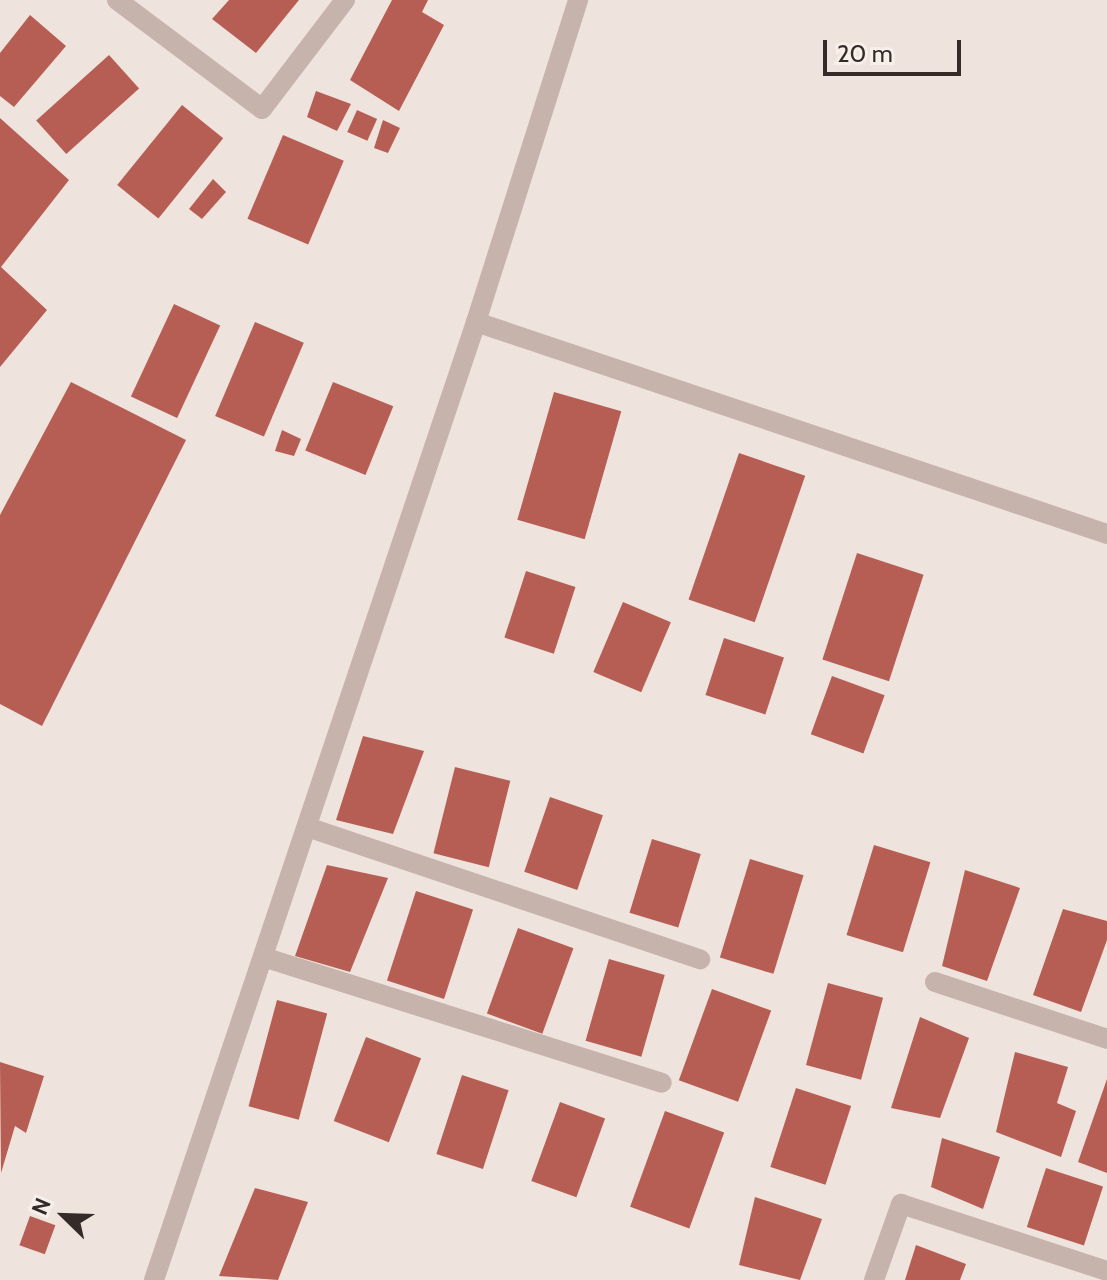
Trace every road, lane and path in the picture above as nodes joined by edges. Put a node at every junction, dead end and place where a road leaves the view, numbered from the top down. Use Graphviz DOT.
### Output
graph roads {
  1 [pos="117,0"];
  2 [pos="345,0"];
  3 [pos="578,0"];
  4 [pos="476,322"];
  5 [pos="1107,534"];
  6 [pos="307,827"];
  7 [pos="263,957"];
  8 [pos="700,959"];
  9 [pos="935,982"];
  10 [pos="1107,1039"];
  11 [pos="662,1083"];
  12 [pos="1107,1271"];
  13 [pos="154,1280"];
  14 [pos="874,1280"];
  1 -- 2 [label="street"];
  3 -- 4 [label="street"];
  4 -- 5 [label="street"];
  4 -- 6 [label="street"];
  6 -- 7 [label="street"];
  6 -- 8 [label="street"];
  7 -- 11 [label="street"];
  7 -- 13 [label="street"];
  9 -- 10 [label="street"];
  12 -- 14 [label="street"];
}
